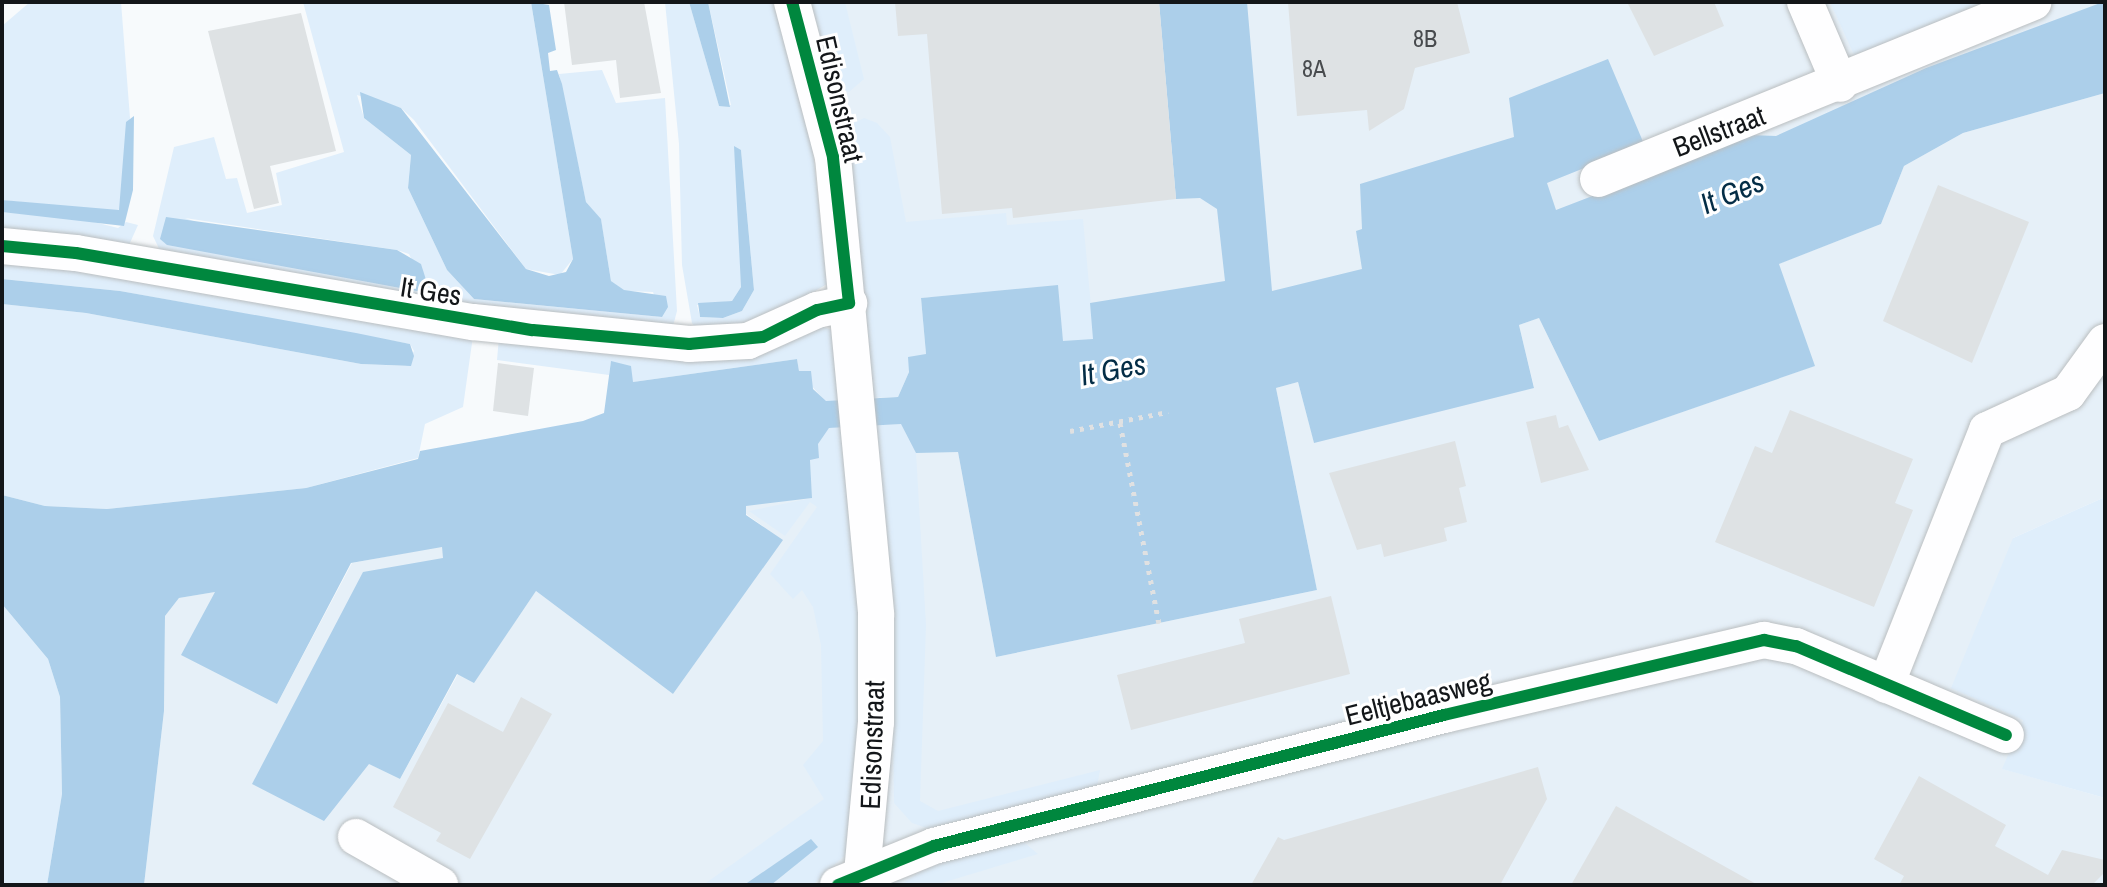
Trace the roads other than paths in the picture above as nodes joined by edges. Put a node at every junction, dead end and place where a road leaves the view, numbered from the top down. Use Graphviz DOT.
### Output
graph roads {
  1 [pos="792,2"];
  2 [pos="1805,2"];
  3 [pos="2033,2"];
  4 [pos="1840,84"];
  5 [pos="1598,179"];
  6 [pos="2,246"];
  7 [pos="849,303"];
  8 [pos="2105,342"];
  9 [pos="1886,685"];
  10 [pos="2006,735"];
  11 [pos="356,837"];
  12 [pos="854,880"];
  13 [pos="440,885"];
  1 -- 7 [label="street, Edisonstraat"];
  2 -- 4 [label="street"];
  3 -- 4 [label="street, Bellstraat"];
  4 -- 5 [label="street, Bellstraat"];
  6 -- 7 [label="street, It Ges"];
  7 -- 12 [label="street, Edisonstraat"];
  8 -- 9 [label="street"];
  9 -- 10 [label="street, Eeltjebaasweg"];
  9 -- 12 [label="street, Eeltjebaasweg"];
  11 -- 13 [label="street"];
}
